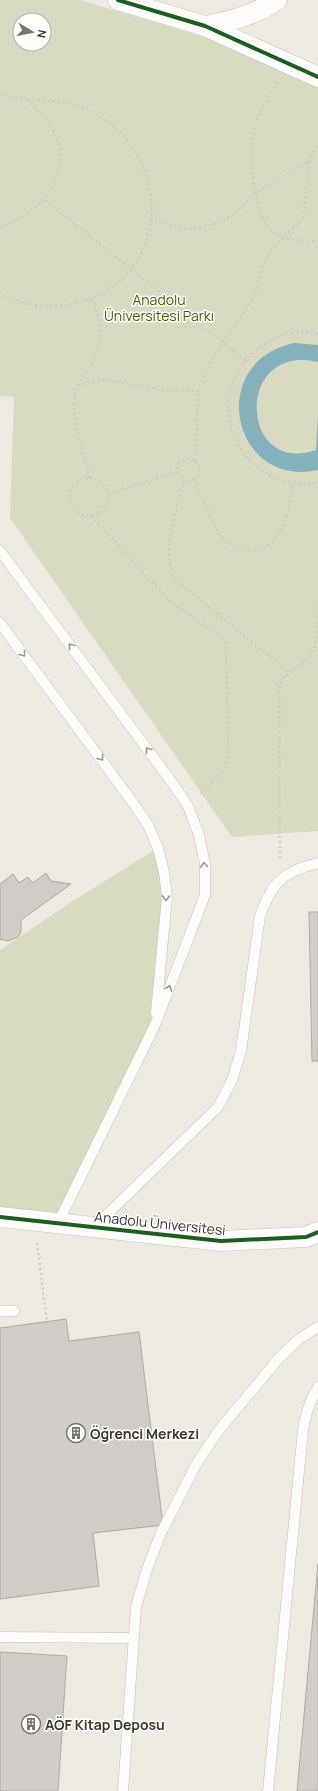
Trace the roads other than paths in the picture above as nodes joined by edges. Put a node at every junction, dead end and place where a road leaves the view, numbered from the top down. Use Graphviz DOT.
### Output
graph roads {
  1 [pos="118,0"];
  2 [pos="277,0"];
  3 [pos="206,26"];
  4 [pos="318,77"];
  5 [pos="0,550"];
  6 [pos="0,623"];
  7 [pos="318,863"];
  8 [pos="155,1025"];
  9 [pos="0,1217"];
  10 [pos="58,1223"];
  11 [pos="94,1228"];
  12 [pos="318,1232"];
  13 [pos="0,1311"];
  14 [pos="14,1311"];
  15 [pos="318,1327"];
  16 [pos="318,1387"];
  17 [pos="0,1637"];
  18 [pos="134,1638"];
  19 [pos="123,1791"];
  20 [pos="268,1791"];
  1 -- 3 [label="street"];
  2 -- 3 [label="street"];
  3 -- 4 [label="street"];
  8 -- 5 [label="lane, one-way"];
  6 -- 8 [label="lane, one-way"];
  7 -- 11 [label="lane"];
  8 -- 10 [label="lane"];
  9 -- 10 [label="street, Anadolu Üniversitesi"];
  10 -- 11 [label="street, Anadolu Üniversitesi"];
  11 -- 12 [label="street, Anadolu Üniversitesi"];
  13 -- 14 [label="lane"];
  15 -- 18 [label="lane"];
  16 -- 20 [label="lane"];
  17 -- 18 [label="lane"];
  18 -- 19 [label="lane"];
}
